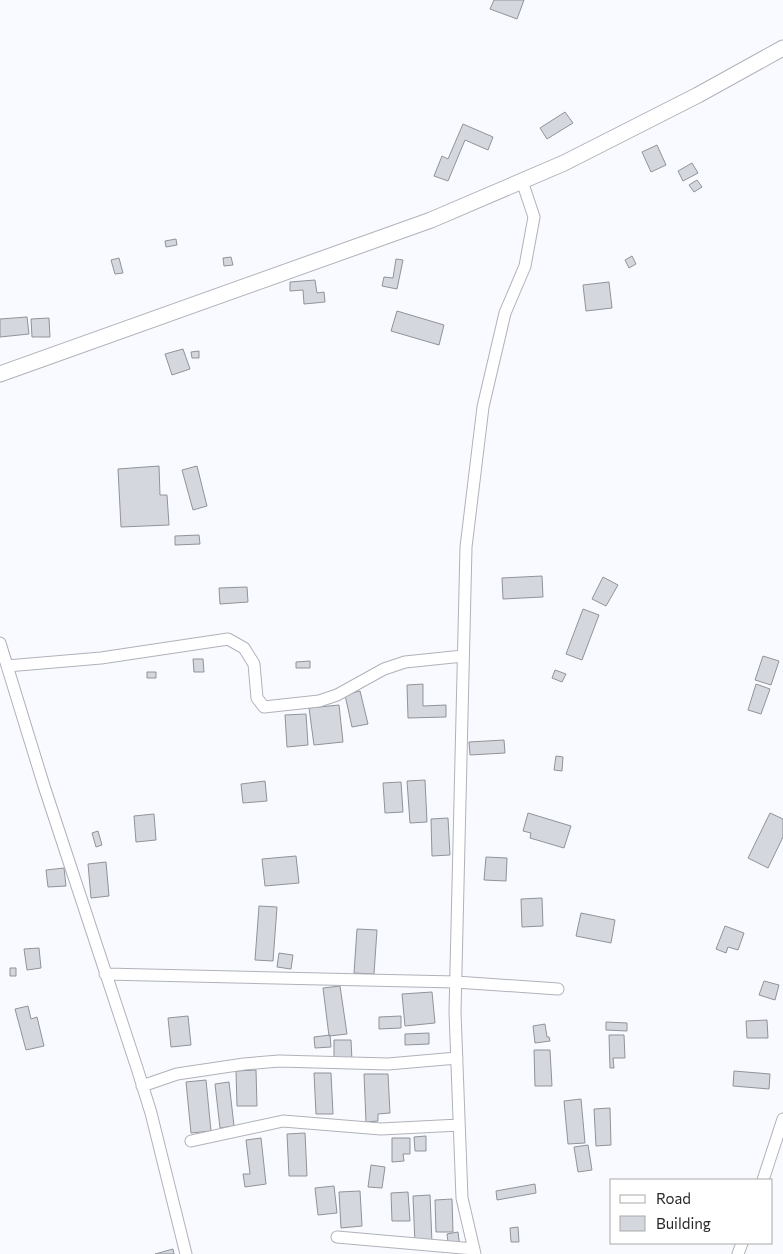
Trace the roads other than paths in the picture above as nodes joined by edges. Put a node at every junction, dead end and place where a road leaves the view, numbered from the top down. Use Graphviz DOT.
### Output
graph roads {
  1 [pos="783,48"];
  2 [pos="522,181"];
  3 [pos="0,374"];
  4 [pos="0,643"];
  5 [pos="463,656"];
  6 [pos="7,666"];
  7 [pos="105,974"];
  8 [pos="456,982"];
  9 [pos="558,988"];
  10 [pos="457,1058"];
  11 [pos="142,1086"];
  12 [pos="783,1119"];
  13 [pos="459,1125"];
  14 [pos="191,1140"];
  15 [pos="763,1179"];
  16 [pos="337,1237"];
  17 [pos="474,1252"];
  18 [pos="186,1254"];
  1 -- 2 [label="main road"];
  2 -- 3 [label="main road"];
  2 -- 5 [label="street"];
  4 -- 6 [label="street"];
  5 -- 6 [label="street"];
  5 -- 8 [label="street"];
  6 -- 7 [label="street"];
  7 -- 8 [label="street"];
  7 -- 11 [label="street"];
  8 -- 9 [label="street"];
  8 -- 10 [label="street"];
  10 -- 11 [label="street"];
  10 -- 13 [label="street"];
  11 -- 18 [label="street"];
  12 -- 15 [label="street"];
  13 -- 14 [label="street"];
  13 -- 17 [label="street"];
  16 -- 17 [label="street"];
}
